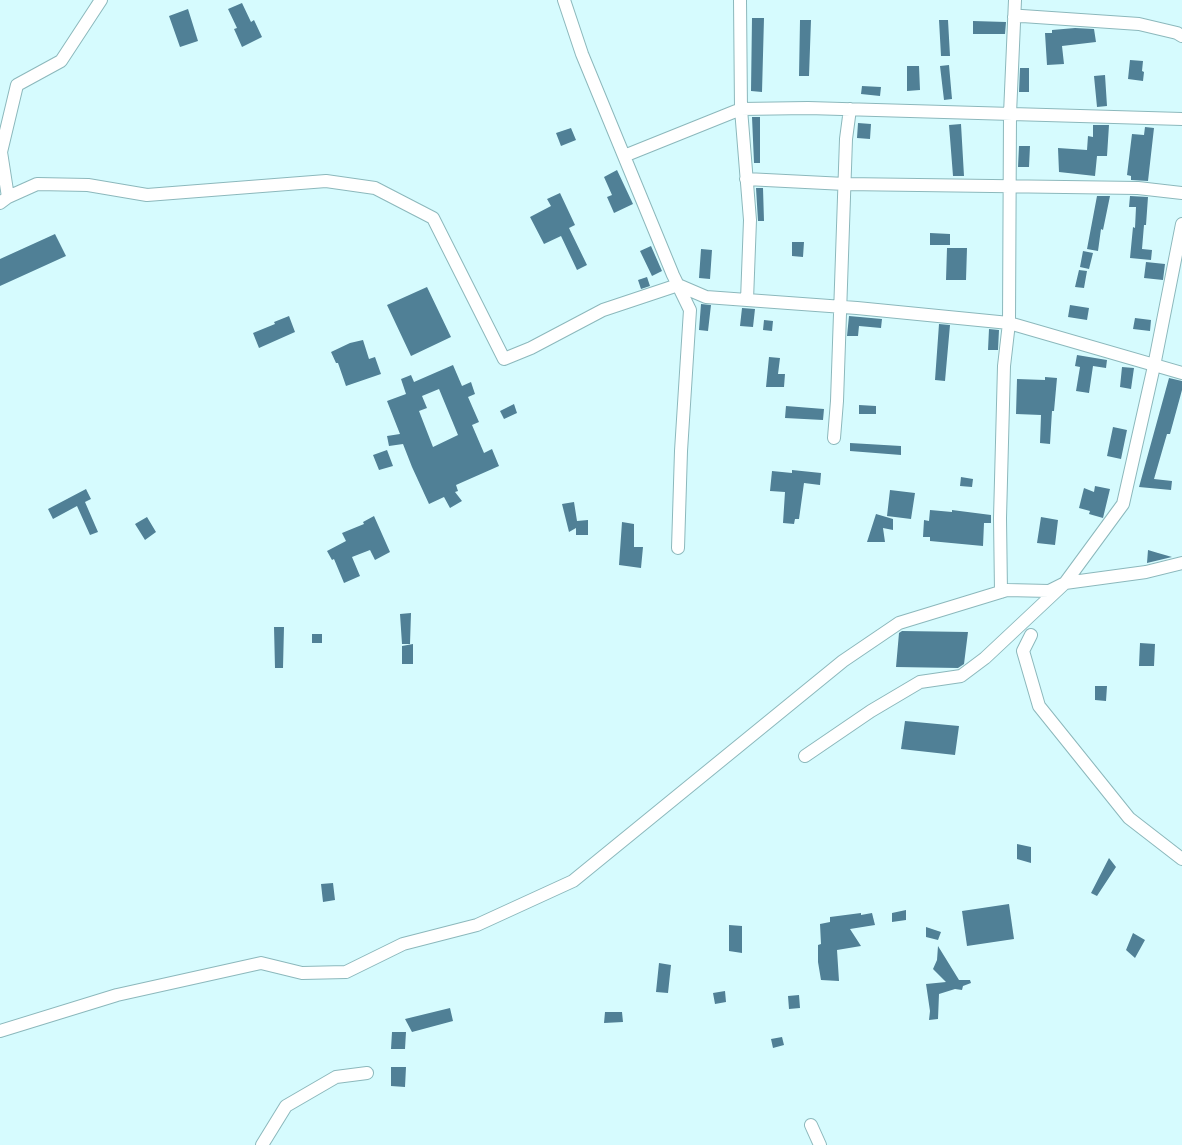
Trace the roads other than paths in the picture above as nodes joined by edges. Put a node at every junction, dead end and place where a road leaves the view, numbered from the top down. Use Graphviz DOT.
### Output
graph roads {
  1 [pos="101,0"];
  2 [pos="564,0"];
  3 [pos="740,0"];
  4 [pos="1015,0"];
  5 [pos="1014,17"];
  6 [pos="1182,36"];
  7 [pos="741,109"];
  8 [pos="850,109"];
  9 [pos="1010,114"];
  10 [pos="1182,119"];
  11 [pos="624,156"];
  12 [pos="746,179"];
  13 [pos="845,184"];
  14 [pos="1010,187"];
  15 [pos="1182,193"];
  16 [pos="4,200"];
  17 [pos="1182,224"];
  18 [pos="678,285"];
  19 [pos="747,300"];
  20 [pos="839,307"];
  21 [pos="1009,323"];
  22 [pos="1154,366"];
  23 [pos="1182,373"];
  24 [pos="834,438"];
  25 [pos="678,548"];
  26 [pos="1182,563"];
  27 [pos="1065,583"];
  28 [pos="1001,592"];
  29 [pos="1031,635"];
  30 [pos="805,756"];
  31 [pos="1182,859"];
  32 [pos="0,1031"];
  33 [pos="366,1073"];
  34 [pos="811,1125"];
  35 [pos="262,1145"];
  36 [pos="820,1145"];
  1 -- 16 [label="street"];
  2 -- 11 [label="street"];
  3 -- 7 [label="street"];
  4 -- 5 [label="street"];
  5 -- 6 [label="street"];
  5 -- 9 [label="street"];
  7 -- 8 [label="street"];
  7 -- 11 [label="street"];
  7 -- 12 [label="street"];
  8 -- 9 [label="street"];
  8 -- 13 [label="street"];
  9 -- 10 [label="street"];
  9 -- 14 [label="street"];
  11 -- 18 [label="street"];
  12 -- 13 [label="street"];
  12 -- 19 [label="street"];
  13 -- 14 [label="street"];
  13 -- 20 [label="street"];
  14 -- 15 [label="street"];
  14 -- 21 [label="street"];
  16 -- 18 [label="street"];
  17 -- 22 [label="street"];
  18 -- 19 [label="street"];
  18 -- 25 [label="street"];
  19 -- 20 [label="street"];
  20 -- 21 [label="street"];
  20 -- 24 [label="street"];
  21 -- 22 [label="street"];
  21 -- 28 [label="street"];
  22 -- 23 [label="street"];
  22 -- 27 [label="street"];
  26 -- 27 [label="street"];
  27 -- 28 [label="street"];
  27 -- 30 [label="street"];
  28 -- 32 [label="street"];
  29 -- 31 [label="street"];
  33 -- 35 [label="street"];
  34 -- 36 [label="street"];
}
